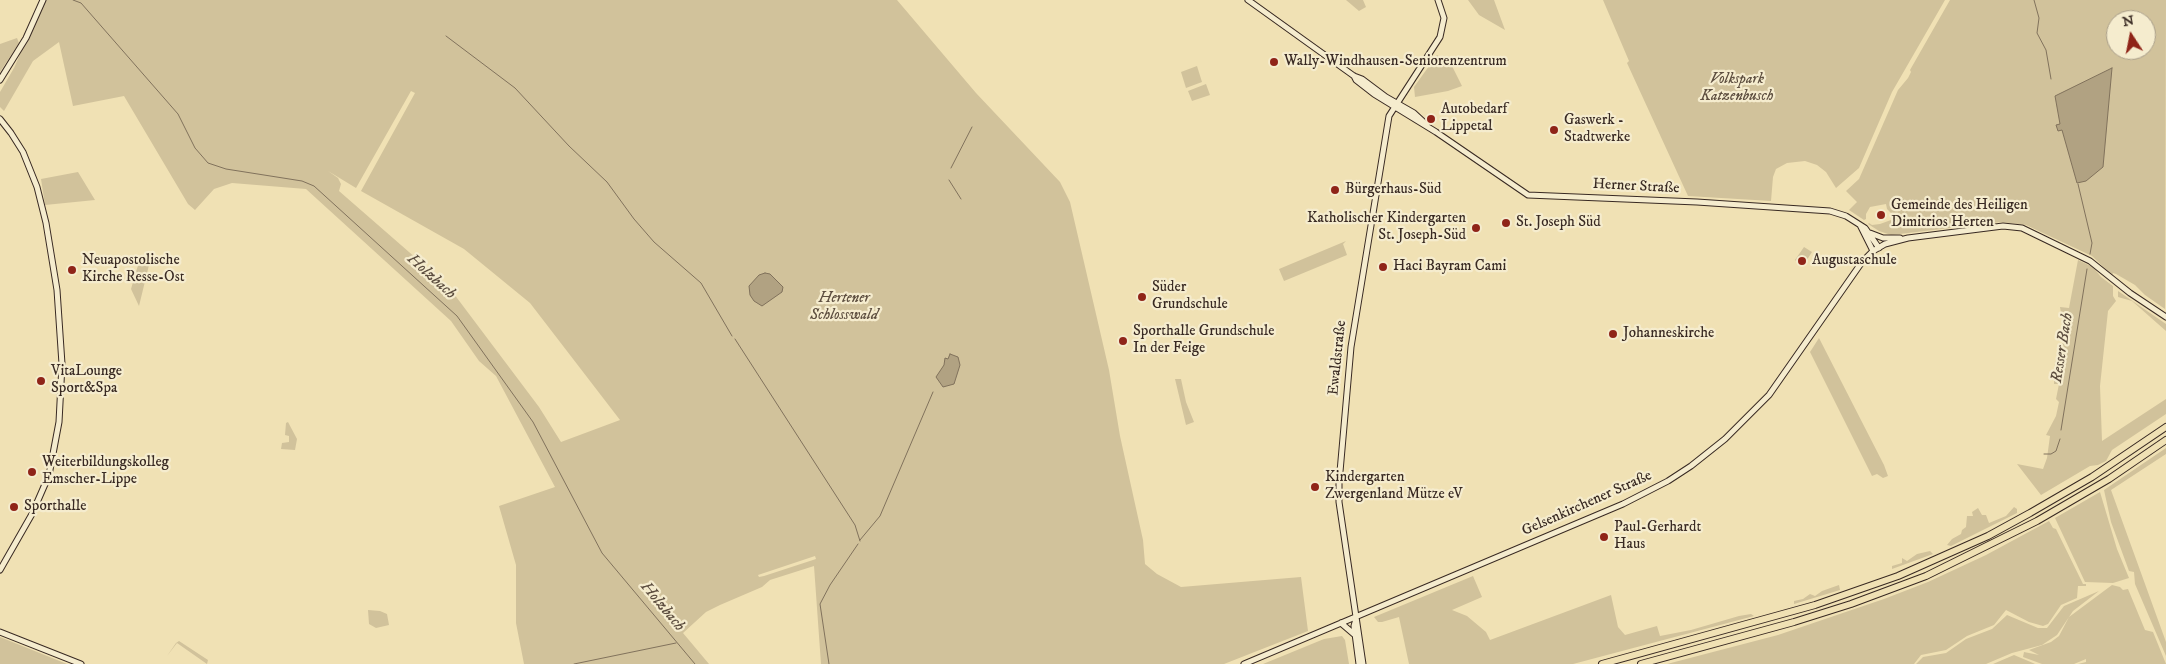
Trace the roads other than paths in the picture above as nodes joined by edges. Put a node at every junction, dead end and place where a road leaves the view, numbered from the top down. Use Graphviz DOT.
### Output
graph roads {
  1 [pos="43,0"];
  2 [pos="1248,0"];
  3 [pos="1438,0"];
  4 [pos="0,80"];
  5 [pos="1396,104"];
  6 [pos="0,119"];
  7 [pos="1860,225"];
  8 [pos="1869,233"];
  9 [pos="1908,238"];
  10 [pos="1876,249"];
  11 [pos="2166,317"];
  12 [pos="2166,427"];
  13 [pos="2166,440"];
  14 [pos="0,570"];
  15 [pos="1357,616"];
  16 [pos="1341,623"];
  17 [pos="0,632"];
  18 [pos="1355,635"];
  19 [pos="81,664"];
  20 [pos="1244,664"];
  21 [pos="1359,664"];
  22 [pos="1363,664"];
  23 [pos="1602,664"];
  24 [pos="1641,664"];
  1 -- 4 [label="main road"];
  2 -- 5 [label="main road"];
  3 -- 5 [label="main road, Ewaldstraße"];
  5 -- 7 [label="main road, Herner Straße"];
  5 -- 15 [label="main road, Ewaldstraße"];
  6 -- 14 [label="main road"];
  7 -- 8 [label="main road, Herner Straße"];
  7 -- 10 [label="main road"];
  8 -- 9 [label="main road, Herner Straße"];
  8 -- 10 [label="main road, Herner Straße"];
  9 -- 10 [label="main road, Herner Straße"];
  9 -- 11 [label="main road, Herner Straße"];
  10 -- 15 [label="main road, Gelsenkirchener Straße"];
  12 -- 23 [label="highway"];
  13 -- 24 [label="highway"];
  15 -- 16 [label="main road, Gelsenkirchener Straße"];
  15 -- 18 [label="main road, Ewaldstraße"];
  15 -- 22 [label="main road, Ewaldstraße"];
  16 -- 18 [label="main road"];
  16 -- 20 [label="main road, Gelsenkirchener Straße"];
  17 -- 19 [label="main road"];
  18 -- 21 [label="main road, Ewaldstraße"];
}
